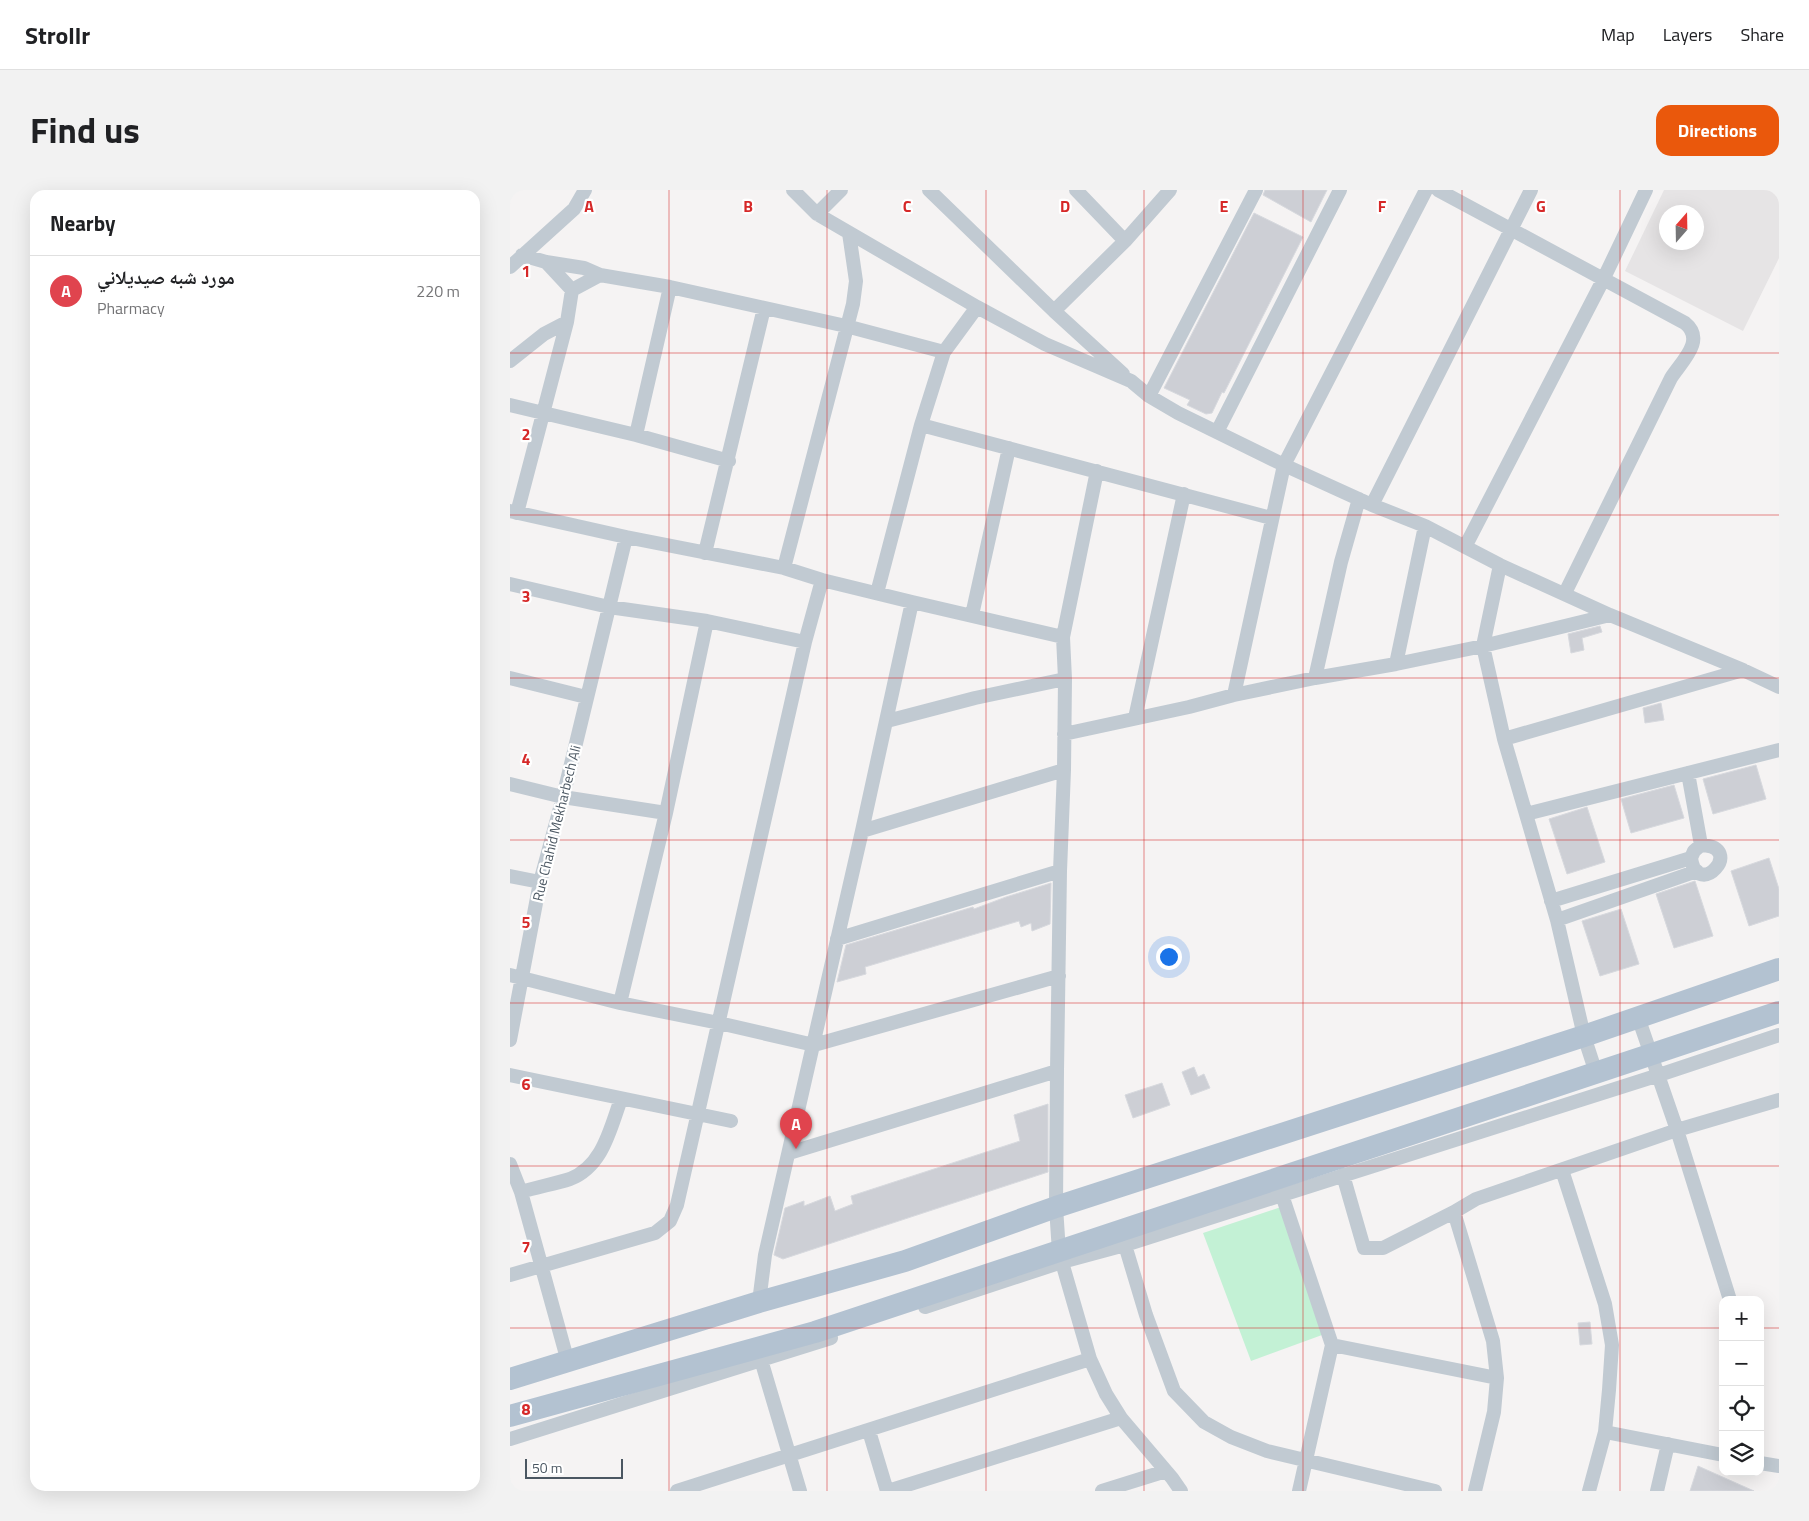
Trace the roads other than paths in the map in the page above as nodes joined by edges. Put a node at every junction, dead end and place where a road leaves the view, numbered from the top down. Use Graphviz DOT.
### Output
graph roads {
  1 [pos="585,190"];
  2 [pos="792,190"];
  3 [pos="841,190"];
  4 [pos="929,190"];
  5 [pos="1076,190"];
  6 [pos="1170,190"];
  7 [pos="1256,190"];
  8 [pos="1340,190"];
  9 [pos="1426,190"];
  10 [pos="1438,190"];
  11 [pos="1531,190"];
  12 [pos="1646,190"];
  13 [pos="816,214"];
  14 [pos="1512,229"];
  15 [pos="848,232"];
  16 [pos="1126,241"];
  17 [pos="522,255"];
  18 [pos="546,262"];
  19 [pos="510,267"];
  20 [pos="600,275"];
  21 [pos="1603,280"];
  22 [pos="670,287"];
  23 [pos="572,290"];
  24 [pos="977,307"];
  25 [pos="764,308"];
  26 [pos="1054,311"];
  27 [pos="567,322"];
  28 [pos="846,326"];
  29 [pos="944,352"];
  30 [pos="510,361"];
  31 [pos="1131,381"];
  32 [pos="1149,396"];
  33 [pos="510,405"];
  34 [pos="544,412"];
  35 [pos="921,425"];
  36 [pos="1217,432"];
  37 [pos="636,436"];
  38 [pos="1010,448"];
  39 [pos="729,461"];
  40 [pos="1284,465"];
  41 [pos="1098,471"];
  42 [pos="1184,494"];
  43 [pos="1366,502"];
  44 [pos="514,512"];
  45 [pos="1271,518"];
  46 [pos="1425,526"];
  47 [pos="626,537"];
  48 [pos="1465,548"];
  49 [pos="706,553"];
  50 [pos="1500,565"];
  51 [pos="784,568"];
  52 [pos="822,580"];
  53 [pos="510,584"];
  54 [pos="878,593"];
  55 [pos="1565,594"];
  56 [pos="912,602"];
  57 [pos="609,607"];
  58 [pos="972,615"];
  59 [pos="1610,615"];
  60 [pos="707,621"];
  61 [pos="1063,637"];
  62 [pos="805,642"];
  63 [pos="1483,646"];
  64 [pos="1396,664"];
  65 [pos="1743,670"];
  66 [pos="510,678"];
  67 [pos="1315,678"];
  68 [pos="1065,680"];
  69 [pos="1779,687"];
  70 [pos="1234,695"];
  71 [pos="586,697"];
  72 [pos="1135,718"];
  73 [pos="887,721"];
  74 [pos="1064,734"];
  75 [pos="1504,738"];
  76 [pos="1779,750"];
  77 [pos="1064,770"];
  78 [pos="1688,773"];
  79 [pos="510,784"];
  80 [pos="563,797"];
  81 [pos="666,813"];
  82 [pos="1526,814"];
  83 [pos="862,831"];
  84 [pos="1701,845"];
  85 [pos="1691,858"];
  86 [pos="1060,871"];
  87 [pos="1697,872"];
  88 [pos="510,876"];
  89 [pos="540,882"];
  90 [pos="1551,901"];
  91 [pos="1557,920"];
  92 [pos="837,939"];
  93 [pos="1779,969"];
  94 [pos="1059,976"];
  95 [pos="516,977"];
  96 [pos="620,1003"];
  97 [pos="1779,1012"];
  98 [pos="1638,1017"];
  99 [pos="719,1023"];
  100 [pos="1779,1035"];
  101 [pos="1584,1036"];
  102 [pos="510,1040"];
  103 [pos="814,1046"];
  104 [pos="1651,1054"];
  105 [pos="1057,1071"];
  106 [pos="1596,1073"];
  107 [pos="510,1075"];
  108 [pos="1658,1075"];
  109 [pos="620,1099"];
  110 [pos="1779,1100"];
  111 [pos="699,1115"];
  112 [pos="730,1122"];
  113 [pos="1677,1130"];
  114 [pos="789,1153"];
  115 [pos="510,1164"];
  116 [pos="1562,1170"];
  117 [pos="1343,1175"];
  118 [pos="520,1192"];
  119 [pos="1282,1194"];
  120 [pos="1056,1206"];
  121 [pos="1454,1212"];
  122 [pos="1125,1245"];
  123 [pos="1061,1257"];
  124 [pos="541,1266"];
  125 [pos="510,1274"];
  126 [pos="1729,1296"];
  127 [pos="759,1302"];
  128 [pos="1332,1345"];
  129 [pos="760,1355"];
  130 [pos="1090,1359"];
  131 [pos="568,1362"];
  132 [pos="1497,1378"];
  133 [pos="510,1379"];
  134 [pos="510,1416"];
  135 [pos="1121,1418"];
  136 [pos="868,1431"];
  137 [pos="1605,1432"];
  138 [pos="510,1439"];
  139 [pos="1668,1444"];
  140 [pos="1719,1454"];
  141 [pos="789,1456"];
  142 [pos="1306,1461"];
  143 [pos="1764,1464"];
  144 [pos="1779,1466"];
  145 [pos="1166,1471"];
  146 [pos="711,1486"];
  147 [pos="677,1491"];
  148 [pos="800,1491"];
  149 [pos="888,1491"];
  150 [pos="1102,1491"];
  151 [pos="1181,1491"];
  152 [pos="1299,1491"];
  153 [pos="1436,1491"];
  154 [pos="1475,1491"];
  155 [pos="1589,1491"];
  156 [pos="1657,1491"];
  1 -- 17 [label="street"];
  2 -- 13 [label="street"];
  3 -- 13 [label="street"];
  4 -- 26 [label="street"];
  5 -- 16 [label="street"];
  6 -- 16 [label="street"];
  7 -- 32 [label="street"];
  8 -- 36 [label="street"];
  9 -- 40 [label="street"];
  10 -- 14 [label="street"];
  11 -- 14 [label="street"];
  12 -- 21 [label="street"];
  13 -- 15 [label="street"];
  14 -- 21 [label="street"];
  14 -- 43 [label="street"];
  15 -- 24 [label="street"];
  15 -- 28 [label="street"];
  16 -- 26 [label="street"];
  17 -- 18 [label="street"];
  17 -- 19 [label="street"];
  18 -- 20 [label="street"];
  18 -- 23 [label="street"];
  20 -- 22 [label="street"];
  20 -- 23 [label="street"];
  21 -- 48 [label="street"];
  21 -- 55 [label="street"];
  22 -- 25 [label="street"];
  22 -- 37 [label="street"];
  23 -- 27 [label="street"];
  24 -- 29 [label="street"];
  24 -- 31 [label="street"];
  25 -- 28 [label="street"];
  25 -- 39 [label="street"];
  26 -- 31 [label="street"];
  27 -- 30 [label="street"];
  27 -- 34 [label="street"];
  28 -- 29 [label="street"];
  28 -- 51 [label="street"];
  29 -- 35 [label="street"];
  31 -- 32 [label="street"];
  32 -- 36 [label="street"];
  33 -- 34 [label="street"];
  34 -- 37 [label="street"];
  34 -- 44 [label="street"];
  35 -- 38 [label="street"];
  35 -- 54 [label="street"];
  36 -- 40 [label="street"];
  37 -- 39 [label="street"];
  38 -- 41 [label="street"];
  38 -- 58 [label="street"];
  39 -- 49 [label="street"];
  40 -- 43 [label="street"];
  40 -- 45 [label="street"];
  41 -- 42 [label="street"];
  41 -- 61 [label="street"];
  42 -- 45 [label="street"];
  42 -- 72 [label="street"];
  43 -- 46 [label="street"];
  43 -- 67 [label="street"];
  44 -- 47 [label="street"];
  45 -- 70 [label="street"];
  46 -- 48 [label="street"];
  46 -- 64 [label="street"];
  47 -- 49 [label="street"];
  47 -- 57 [label="street, Rue Chahid Mekharbech Ali"];
  48 -- 50 [label="street"];
  49 -- 51 [label="street"];
  50 -- 55 [label="street"];
  50 -- 63 [label="street"];
  51 -- 52 [label="street"];
  52 -- 54 [label="street"];
  52 -- 62 [label="street"];
  53 -- 57 [label="street"];
  54 -- 56 [label="street"];
  55 -- 59 [label="street"];
  56 -- 58 [label="street"];
  56 -- 73 [label="street"];
  57 -- 60 [label="street"];
  57 -- 71 [label="street, Rue Chahid Mekharbech Ali"];
  58 -- 61 [label="street"];
  59 -- 63 [label="street"];
  59 -- 65 [label="street"];
  60 -- 62 [label="street"];
  60 -- 81 [label="street"];
  61 -- 68 [label="street"];
  62 -- 99 [label="street"];
  63 -- 64 [label="street"];
  63 -- 75 [label="street"];
  64 -- 67 [label="street"];
  65 -- 69 [label="street"];
  65 -- 75 [label="street"];
  66 -- 71 [label="street"];
  67 -- 70 [label="street"];
  68 -- 73 [label="street"];
  68 -- 74 [label="street"];
  70 -- 72 [label="street"];
  71 -- 80 [label="street, Rue Chahid Mekharbech Ali"];
  72 -- 74 [label="street"];
  73 -- 83 [label="street"];
  74 -- 77 [label="street"];
  75 -- 82 [label="street"];
  76 -- 78 [label="street"];
  77 -- 83 [label="street"];
  77 -- 86 [label="street"];
  78 -- 82 [label="street"];
  78 -- 84 [label="street"];
  79 -- 80 [label="street"];
  80 -- 81 [label="street"];
  80 -- 89 [label="street, Rue Chahid Mekharbech Ali"];
  81 -- 96 [label="street"];
  82 -- 90 [label="street"];
  83 -- 92 [label="street"];
  84 -- 85 [label="street"];
  84 -- 87 [label="street"];
  85 -- 87 [label="street"];
  85 -- 90 [label="street"];
  86 -- 92 [label="street"];
  86 -- 94 [label="street"];
  87 -- 91 [label="street"];
  88 -- 89 [label="street"];
  89 -- 95 [label="street, Rue Chahid Mekharbech Ali"];
  90 -- 91 [label="street"];
  91 -- 101 [label="street"];
  92 -- 103 [label="street"];
  93 -- 98 [label="main road"];
  94 -- 103 [label="street"];
  94 -- 105 [label="street"];
  95 -- 96 [label="street"];
  95 -- 102 [label="street, Rue Chahid Mekharbech Ali"];
  96 -- 99 [label="street"];
  97 -- 104 [label="main road"];
  98 -- 101 [label="main road"];
  98 -- 104 [label="street"];
  99 -- 103 [label="street"];
  99 -- 111 [label="street"];
  100 -- 108 [label="street"];
  101 -- 106 [label="street"];
  101 -- 120 [label="main road"];
  103 -- 114 [label="street"];
  104 -- 106 [label="main road"];
  104 -- 108 [label="street"];
  105 -- 114 [label="street"];
  105 -- 120 [label="street"];
  106 -- 123 [label="main road"];
  107 -- 109 [label="street"];
  108 -- 113 [label="street"];
  108 -- 117 [label="street"];
  109 -- 111 [label="street"];
  109 -- 118 [label="street"];
  110 -- 113 [label="street"];
  111 -- 112 [label="street"];
  111 -- 124 [label="street"];
  113 -- 116 [label="street"];
  113 -- 126 [label="street"];
  114 -- 127 [label="street"];
  115 -- 118 [label="street"];
  116 -- 121 [label="street"];
  116 -- 137 [label="street"];
  117 -- 119 [label="street"];
  117 -- 121 [label="street"];
  118 -- 124 [label="street"];
  119 -- 122 [label="street"];
  119 -- 128 [label="street"];
  120 -- 123 [label="street"];
  120 -- 127 [label="main road"];
  121 -- 132 [label="street"];
  122 -- 123 [label="street"];
  122 -- 142 [label="street"];
  123 -- 129 [label="main road"];
  123 -- 130 [label="street"];
  124 -- 125 [label="street"];
  124 -- 131 [label="street"];
  127 -- 131 [label="main road"];
  128 -- 132 [label="street"];
  128 -- 142 [label="street"];
  129 -- 134 [label="main road"];
  129 -- 138 [label="street"];
  129 -- 141 [label="street"];
  130 -- 135 [label="street"];
  130 -- 136 [label="street"];
  131 -- 133 [label="main road"];
  132 -- 154 [label="street"];
  135 -- 145 [label="street"];
  135 -- 149 [label="street"];
  136 -- 141 [label="street"];
  136 -- 149 [label="street"];
  137 -- 139 [label="street"];
  137 -- 155 [label="street"];
  139 -- 140 [label="street"];
  139 -- 156 [label="street"];
  141 -- 146 [label="street"];
  141 -- 148 [label="street"];
  142 -- 152 [label="street"];
  142 -- 153 [label="street"];
  143 -- 144 [label="street"];
  145 -- 150 [label="street"];
  145 -- 151 [label="street"];
  146 -- 147 [label="street"];
}
